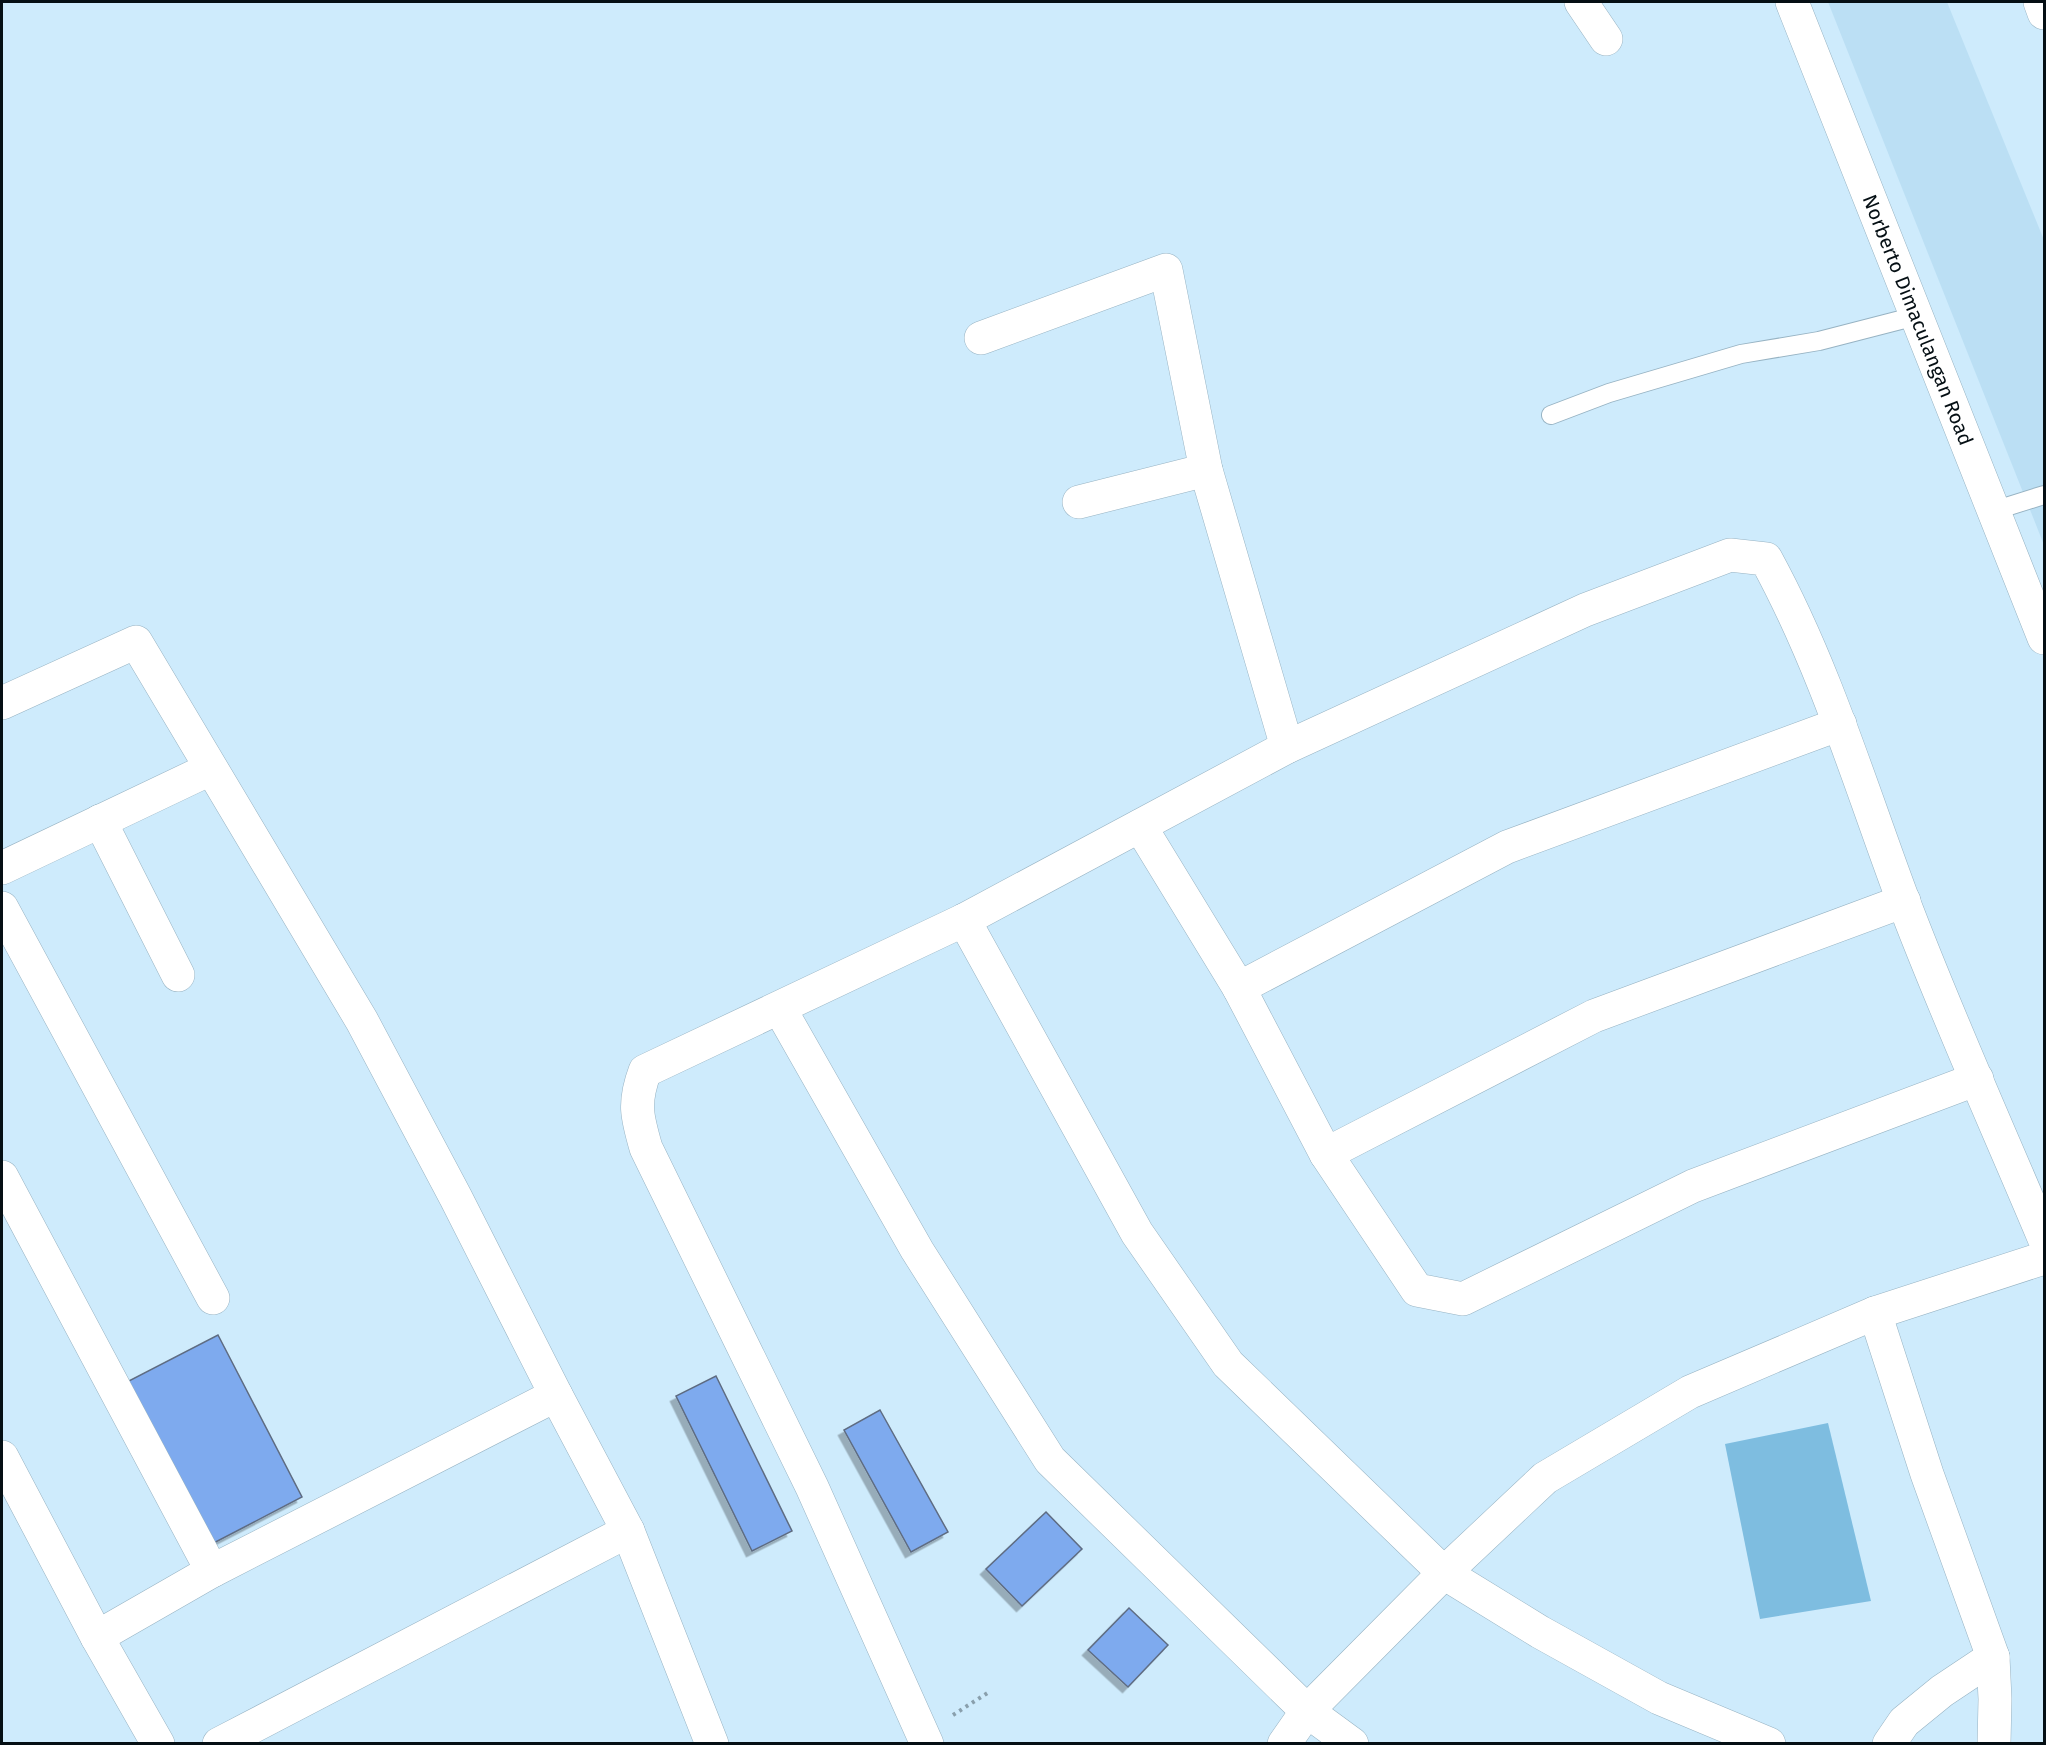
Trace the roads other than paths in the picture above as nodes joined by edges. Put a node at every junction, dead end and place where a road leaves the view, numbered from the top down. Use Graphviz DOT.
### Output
graph roads {
  1 [pos="1581,2"];
  2 [pos="2040,2"];
  3 [pos="1796,3"];
  4 [pos="2044,13"];
  5 [pos="1606,39"];
  6 [pos="1916,316"];
  7 [pos="981,338"];
  8 [pos="1551,414"];
  9 [pos="1206,470"];
  10 [pos="2044,495"];
  11 [pos="1079,502"];
  12 [pos="1993,511"];
  13 [pos="2044,639"];
  14 [pos="2,704"];
  15 [pos="1840,724"];
  16 [pos="1287,747"];
  17 [pos="210,769"];
  18 [pos="100,821"];
  19 [pos="1140,826"];
  20 [pos="2,868"];
  21 [pos="1904,901"];
  22 [pos="2,908"];
  23 [pos="964,920"];
  24 [pos="178,975"];
  25 [pos="1239,988"];
  26 [pos="780,1009"];
  27 [pos="1977,1079"];
  28 [pos="1326,1154"];
  29 [pos="2,1177"];
  30 [pos="2044,1238"];
  31 [pos="2044,1258"];
  32 [pos="213,1298"];
  33 [pos="1875,1313"];
  34 [pos="556,1395"];
  35 [pos="2,1457"];
  36 [pos="628,1531"];
  37 [pos="212,1571"];
  38 [pos="1444,1573"];
  39 [pos="97,1637"];
  40 [pos="1993,1657"];
  41 [pos="1306,1711"];
  42 [pos="158,1743"];
  43 [pos="219,1743"];
  44 [pos="712,1743"];
  45 [pos="927,1743"];
  46 [pos="1284,1743"];
  47 [pos="1352,1743"];
  48 [pos="1769,1743"];
  49 [pos="1889,1743"];
  50 [pos="1994,1743"];
  1 -- 5 [label="street"];
  2 -- 4 [label="street"];
  3 -- 6 [label="street, Norberto Dimaculangan Road"];
  6 -- 8 [label="lane"];
  6 -- 12 [label="street, Norberto Dimaculangan Road"];
  7 -- 9 [label="street"];
  9 -- 11 [label="street"];
  9 -- 16 [label="street"];
  10 -- 12 [label="lane"];
  12 -- 13 [label="street, Norberto Dimaculangan Road"];
  14 -- 17 [label="street"];
  15 -- 16 [label="street"];
  15 -- 21 [label="street"];
  15 -- 25 [label="street"];
  16 -- 19 [label="street"];
  17 -- 18 [label="street"];
  17 -- 34 [label="street"];
  18 -- 20 [label="street"];
  18 -- 24 [label="street"];
  19 -- 23 [label="street"];
  19 -- 25 [label="street"];
  21 -- 27 [label="street"];
  21 -- 28 [label="street"];
  22 -- 32 [label="street"];
  23 -- 26 [label="street"];
  23 -- 38 [label="street"];
  25 -- 28 [label="street"];
  26 -- 41 [label="street"];
  26 -- 45 [label="street"];
  27 -- 28 [label="street"];
  27 -- 30 [label="street"];
  29 -- 37 [label="street"];
  31 -- 33 [label="street"];
  33 -- 38 [label="street"];
  33 -- 40 [label="street"];
  34 -- 36 [label="street"];
  34 -- 37 [label="street"];
  35 -- 39 [label="street"];
  36 -- 43 [label="street"];
  36 -- 44 [label="street"];
  37 -- 39 [label="street"];
  38 -- 41 [label="street"];
  38 -- 48 [label="street"];
  39 -- 42 [label="street"];
  40 -- 49 [label="street"];
  40 -- 50 [label="street"];
  41 -- 46 [label="street"];
  41 -- 47 [label="street"];
}
